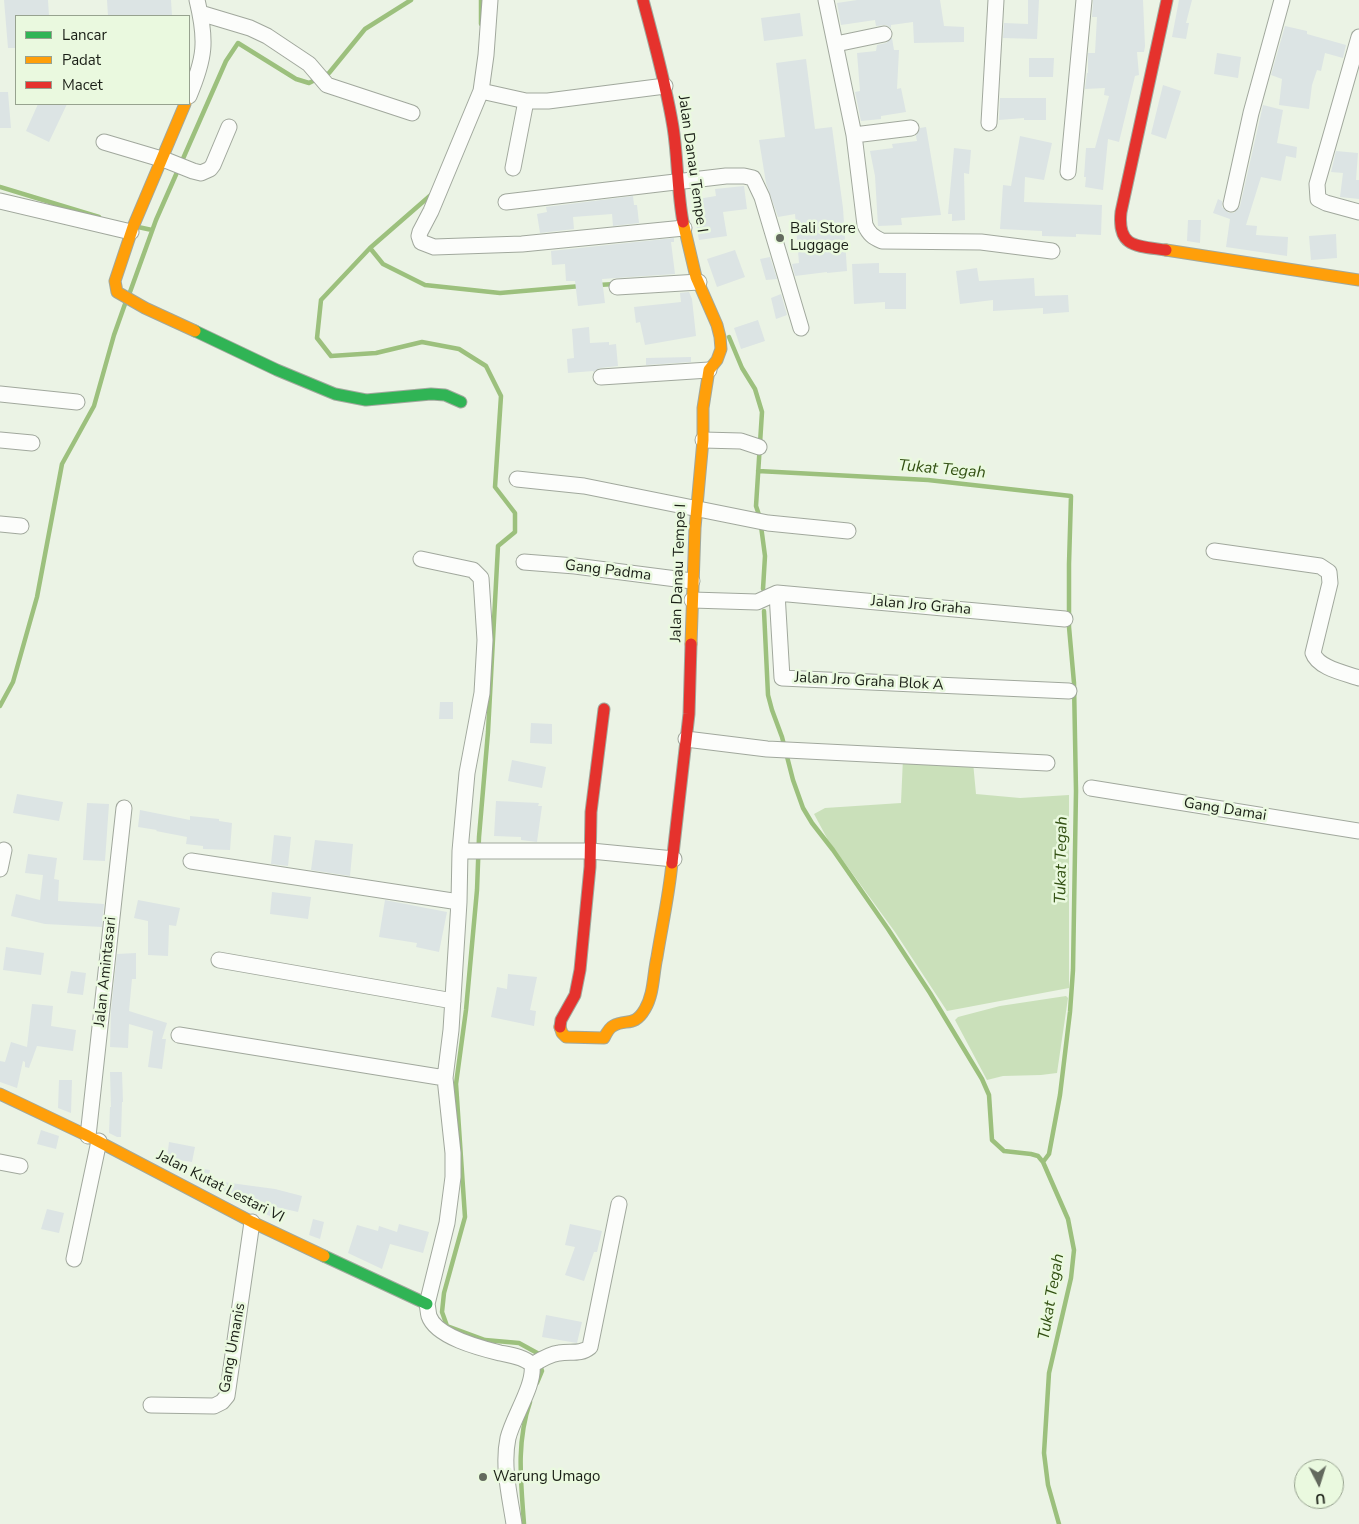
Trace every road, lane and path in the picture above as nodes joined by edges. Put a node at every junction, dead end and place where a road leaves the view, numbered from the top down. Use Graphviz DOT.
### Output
graph roads {
  1 [pos="490,0"];
  2 [pos="643,0"];
  3 [pos="826,0"];
  4 [pos="996,0"];
  5 [pos="1084,0"];
  6 [pos="1167,0"];
  7 [pos="1282,0"];
  8 [pos="199,6"];
  9 [pos="884,34"];
  10 [pos="1359,37"];
  11 [pos="836,44"];
  12 [pos="665,86"];
  13 [pos="481,91"];
  14 [pos="190,94"];
  15 [pos="526,101"];
  16 [pos="186,105"];
  17 [pos="412,113"];
  18 [pos="989,123"];
  19 [pos="229,127"];
  20 [pos="911,128"];
  21 [pos="854,135"];
  22 [pos="104,142"];
  23 [pos="165,161"];
  24 [pos="513,168"];
  25 [pos="1068,172"];
  26 [pos="677,181"];
  27 [pos="0,201"];
  28 [pos="506,202"];
  29 [pos="1231,204"];
  30 [pos="1359,212"];
  31 [pos="133,225"];
  32 [pos="684,228"];
  33 [pos="1052,251"];
  34 [pos="1359,280"];
  35 [pos="699,282"];
  36 [pos="617,287"];
  37 [pos="801,328"];
  38 [pos="709,370"];
  39 [pos="601,377"];
  40 [pos="0,394"];
  41 [pos="77,402"];
  42 [pos="461,402"];
  43 [pos="0,440"];
  44 [pos="703,440"];
  45 [pos="32,443"];
  46 [pos="759,448"];
  47 [pos="518,479"];
  48 [pos="696,508"];
  49 [pos="0,524"];
  50 [pos="21,526"];
  51 [pos="848,531"];
  52 [pos="1214,551"];
  53 [pos="421,559"];
  54 [pos="524,562"];
  55 [pos="692,581"];
  56 [pos="777,593"];
  57 [pos="692,600"];
  58 [pos="1065,619"];
  59 [pos="1359,678"];
  60 [pos="1069,691"];
  61 [pos="604,709"];
  62 [pos="686,739"];
  63 [pos="1048,763"];
  64 [pos="1091,788"];
  65 [pos="124,808"];
  66 [pos="1359,831"];
  67 [pos="4,850"];
  68 [pos="464,851"];
  69 [pos="591,851"];
  70 [pos="674,859"];
  71 [pos="191,861"];
  72 [pos="0,869"];
  73 [pos="459,902"];
  74 [pos="219,960"];
  75 [pos="453,1000"];
  76 [pos="179,1035"];
  77 [pos="445,1078"];
  78 [pos="0,1094"];
  79 [pos="94,1139"];
  80 [pos="0,1162"];
  81 [pos="20,1166"];
  82 [pos="619,1204"];
  83 [pos="252,1222"];
  84 [pos="74,1259"];
  85 [pos="427,1304"];
  86 [pos="535,1363"];
  87 [pos="151,1405"];
  88 [pos="514,1524"];
  1 -- 13 [label="street"];
  2 -- 12 [label="street, Jalan Danau Tempe I"];
  3 -- 11 [label="street"];
  4 -- 18 [label="street"];
  5 -- 25 [label="street"];
  6 -- 34 [label="street"];
  7 -- 29 [label="street"];
  8 -- 14 [label="street"];
  8 -- 17 [label="street"];
  9 -- 11 [label="street"];
  10 -- 30 [label="street"];
  11 -- 21 [label="street"];
  12 -- 15 [label="street"];
  12 -- 26 [label="street, Jalan Danau Tempe I"];
  13 -- 15 [label="street"];
  13 -- 32 [label="street"];
  15 -- 24 [label="street"];
  16 -- 23 [label="street"];
  19 -- 23 [label="street"];
  20 -- 21 [label="street"];
  21 -- 33 [label="street"];
  22 -- 23 [label="street"];
  23 -- 31 [label="street"];
  26 -- 28 [label="street"];
  26 -- 32 [label="street, Jalan Danau Tempe I"];
  26 -- 37 [label="street"];
  27 -- 31 [label="street"];
  31 -- 42 [label="street"];
  32 -- 35 [label="street, Jalan Danau Tempe I"];
  35 -- 36 [label="street"];
  35 -- 38 [label="street, Jalan Danau Tempe I"];
  38 -- 39 [label="street"];
  38 -- 44 [label="street, Jalan Danau Tempe I"];
  40 -- 41 [label="street"];
  43 -- 45 [label="street"];
  44 -- 46 [label="street"];
  44 -- 48 [label="street, Jalan Danau Tempe I"];
  47 -- 48 [label="street"];
  48 -- 51 [label="street"];
  48 -- 55 [label="street, Jalan Danau Tempe I"];
  49 -- 50 [label="street"];
  52 -- 59 [label="street"];
  53 -- 68 [label="street"];
  54 -- 55 [label="street, Gang Padma"];
  55 -- 57 [label="street, Jalan Danau Tempe I"];
  56 -- 57 [label="street"];
  56 -- 58 [label="street, Jalan Jro Graha"];
  56 -- 60 [label="street, Jalan Jro Graha Blok A"];
  57 -- 62 [label="street, Jalan Danau Tempe I"];
  61 -- 69 [label="street"];
  62 -- 63 [label="street"];
  62 -- 70 [label="street, Jalan Danau Tempe I"];
  64 -- 66 [label="street, Gang Damai"];
  65 -- 79 [label="street, Jalan Amintasari"];
  67 -- 72 [label="street"];
  68 -- 69 [label="street"];
  68 -- 73 [label="street"];
  69 -- 70 [label="street"];
  69 -- 70 [label="street, Jalan Danau Tempe I"];
  71 -- 73 [label="street"];
  73 -- 75 [label="street"];
  74 -- 75 [label="street"];
  75 -- 77 [label="street"];
  76 -- 77 [label="street"];
  77 -- 85 [label="street"];
  78 -- 79 [label="street, Jalan Kutat Lestari VI"];
  79 -- 83 [label="street, Jalan Kutat Lestari VI"];
  79 -- 84 [label="street, Jalan Amintasari"];
  80 -- 81 [label="street"];
  82 -- 86 [label="street"];
  83 -- 85 [label="street, Jalan Kutat Lestari VI"];
  83 -- 87 [label="street, Gang Umanis"];
  85 -- 86 [label="street"];
  86 -- 88 [label="street"];
}
